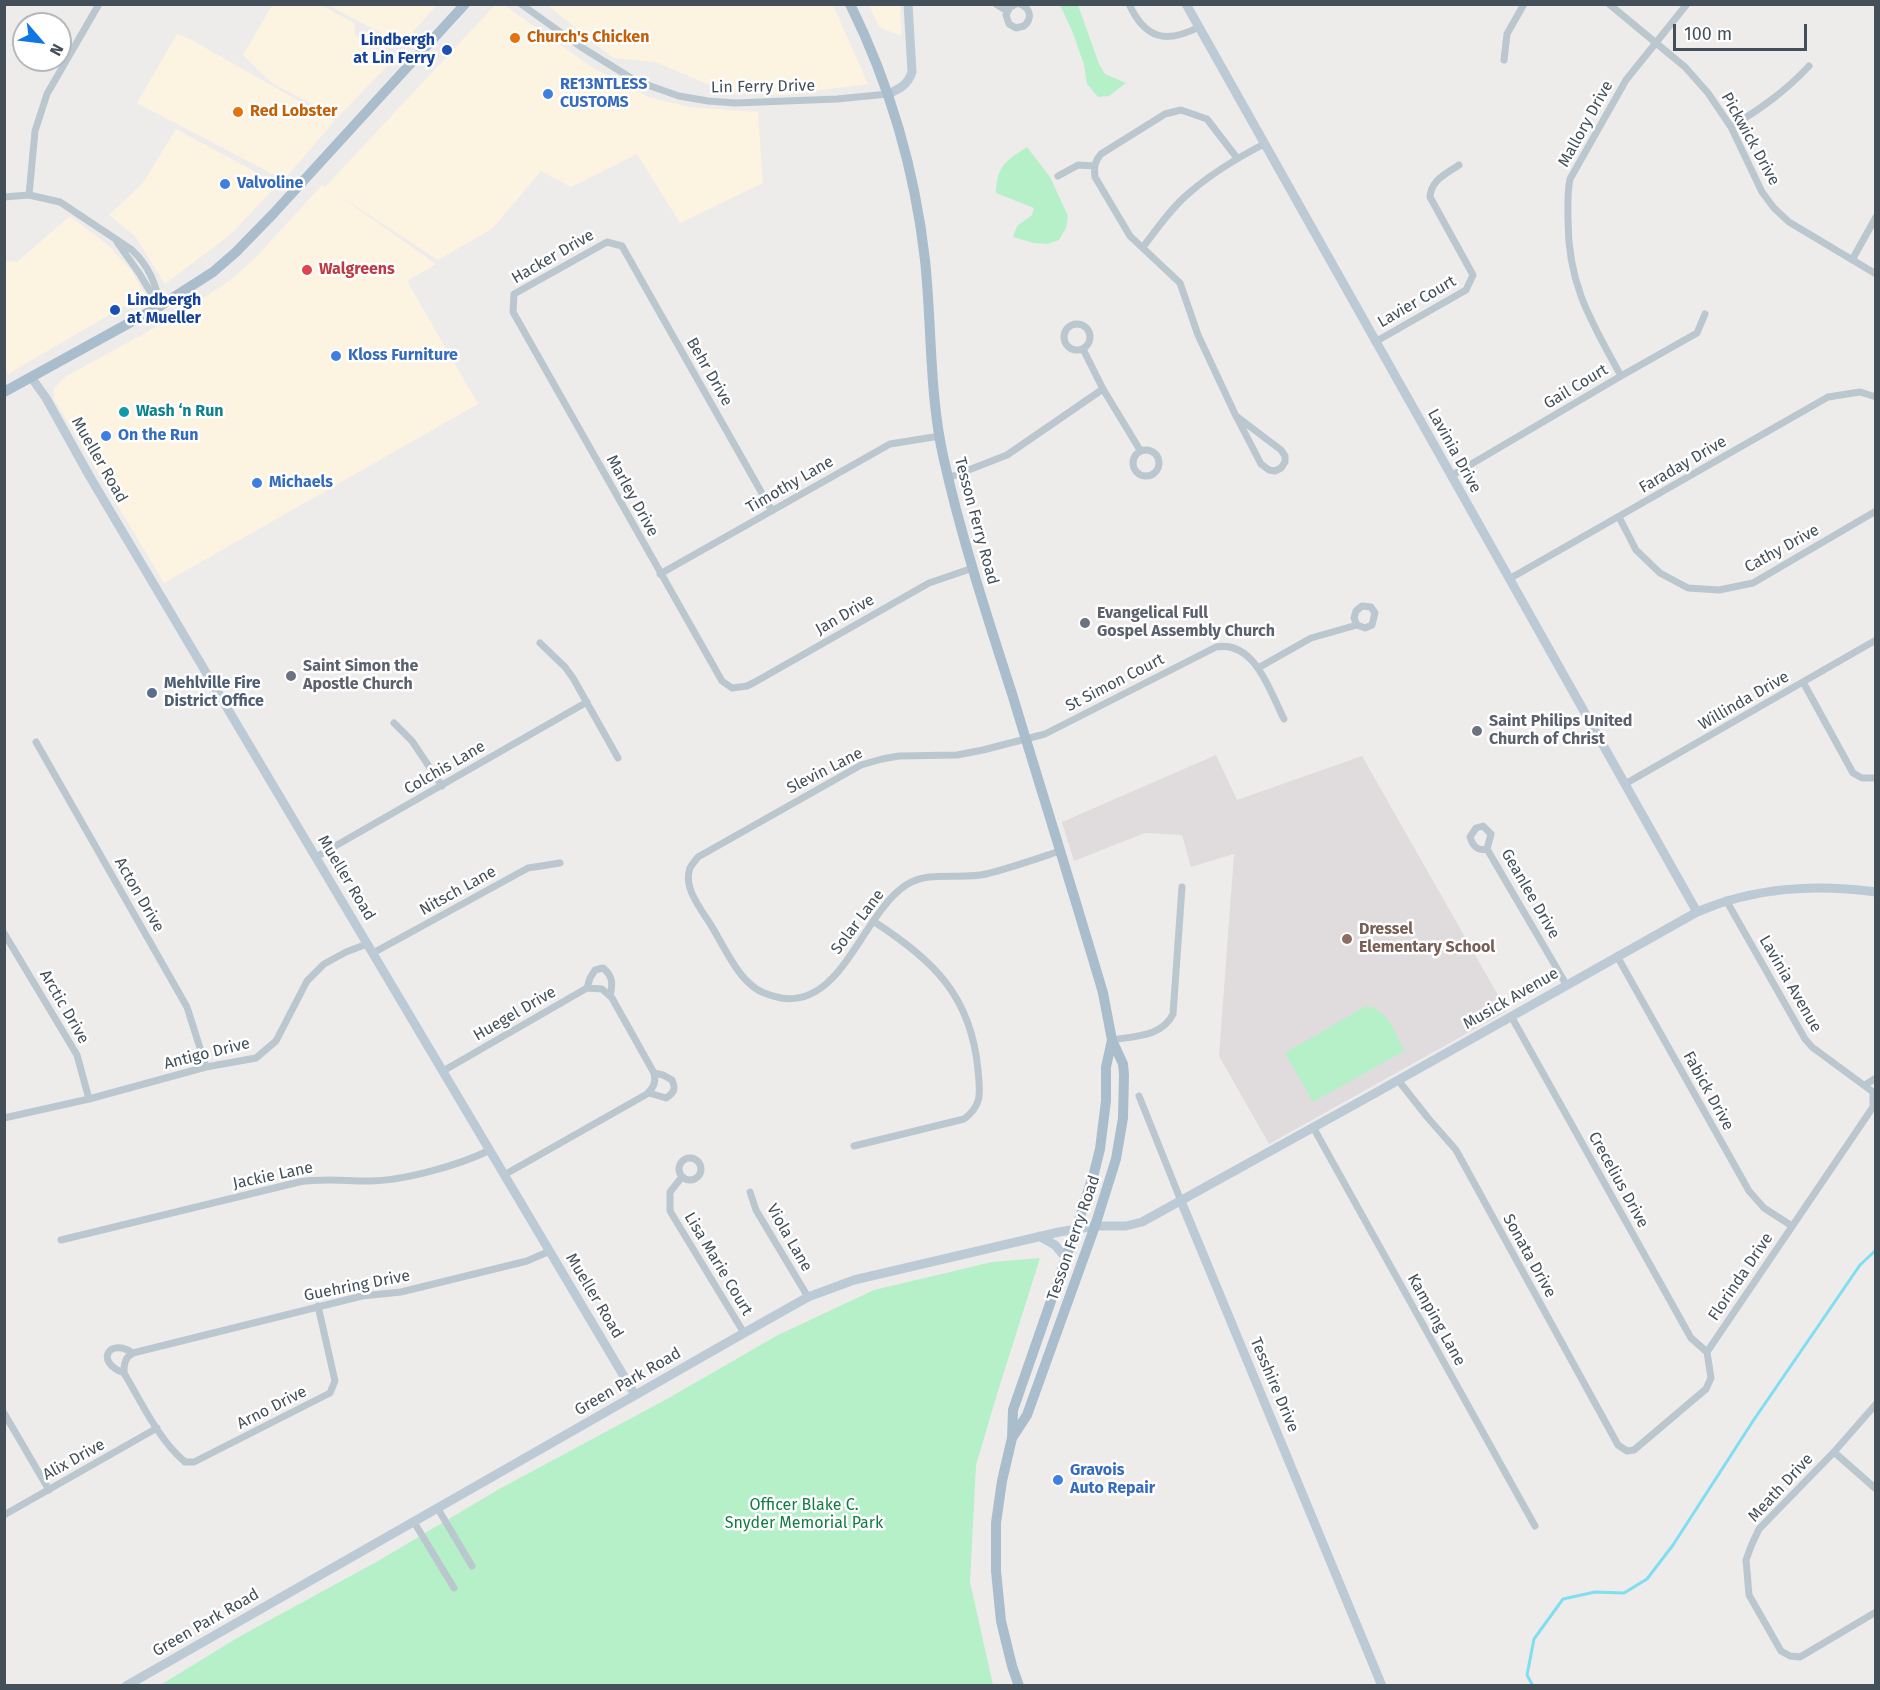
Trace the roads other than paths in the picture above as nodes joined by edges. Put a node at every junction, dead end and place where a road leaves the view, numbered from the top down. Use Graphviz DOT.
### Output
graph roads {
  1 [pos="99,4"];
  2 [pos="465,4"];
  3 [pos="521,4"];
  4 [pos="850,4"];
  5 [pos="908,4"];
  6 [pos="996,4"];
  7 [pos="1018,4"];
  8 [pos="1129,4"];
  9 [pos="1186,4"];
  10 [pos="1524,4"];
  11 [pos="1609,4"];
  12 [pos="1687,4"];
  13 [pos="1007,11"];
  14 [pos="1199,27"];
  15 [pos="1656,42"];
  16 [pos="1504,60"];
  17 [pos="1809,66"];
  18 [pos="888,94"];
  19 [pos="1731,127"];
  20 [pos="1264,144"];
  21 [pos="1237,158"];
  22 [pos="1459,165"];
  23 [pos="1094,166"];
  24 [pos="1058,176"];
  25 [pos="29,195"];
  26 [pos="4,197"];
  27 [pos="1875,217"];
  28 [pos="622,246"];
  29 [pos="1143,247"];
  30 [pos="1852,260"];
  31 [pos="1875,274"];
  32 [pos="160,306"];
  33 [pos="513,312"];
  34 [pos="1706,314"];
  35 [pos="1375,342"];
  36 [pos="1083,349"];
  37 [pos="1621,376"];
  38 [pos="31,377"];
  39 [pos="1103,389"];
  40 [pos="4,392"];
  41 [pos="1875,397"];
  42 [pos="1236,416"];
  43 [pos="940,436"];
  44 [pos="1140,450"];
  45 [pos="1451,476"];
  46 [pos="948,478"];
  47 [pos="772,511"];
  48 [pos="1875,511"];
  49 [pos="1619,517"];
  50 [pos="973,568"];
  51 [pos="660,574"];
  52 [pos="1509,579"];
  53 [pos="1357,625"];
  54 [pos="1875,640"];
  55 [pos="540,643"];
  56 [pos="1258,668"];
  57 [pos="1803,682"];
  58 [pos="732,688"];
  59 [pos="587,702"];
  60 [pos="1284,719"];
  61 [pos="394,723"];
  62 [pos="1026,739"];
  63 [pos="36,742"];
  64 [pos="618,758"];
  65 [pos="1875,778"];
  66 [pos="1625,784"];
  67 [pos="442,786"];
  68 [pos="1487,849"];
  69 [pos="1060,851"];
  70 [pos="316,857"];
  71 [pos="560,863"];
  72 [pos="1182,886"];
  73 [pos="1875,892"];
  74 [pos="1726,900"];
  75 [pos="1697,912"];
  76 [pos="873,921"];
  77 [pos="4,933"];
  78 [pos="368,944"];
  79 [pos="373,953"];
  80 [pos="1617,956"];
  81 [pos="1566,984"];
  82 [pos="587,988"];
  83 [pos="610,996"];
  84 [pos="790,999"];
  85 [pos="1510,1017"];
  86 [pos="1112,1040"];
  87 [pos="206,1067"];
  88 [pos="443,1071"];
  89 [pos="654,1073"];
  90 [pos="1875,1078"];
  91 [pos="1398,1080"];
  92 [pos="1865,1085"];
  93 [pos="649,1093"];
  94 [pos="1139,1096"];
  95 [pos="1874,1097"];
  96 [pos="89,1099"];
  97 [pos="4,1118"];
  98 [pos="1313,1126"];
  99 [pos="854,1146"];
  100 [pos="490,1150"];
  101 [pos="504,1175"];
  102 [pos="682,1177"];
  103 [pos="750,1192"];
  104 [pos="1181,1201"];
  105 [pos="1095,1226"];
  106 [pos="1792,1226"];
  107 [pos="1076,1229"];
  108 [pos="1039,1236"];
  109 [pos="61,1240"];
  110 [pos="550,1251"];
  111 [pos="1066,1258"];
  112 [pos="808,1297"];
  113 [pos="318,1306"];
  114 [pos="744,1333"];
  115 [pos="1707,1352"];
  116 [pos="133,1353"];
  117 [pos="123,1373"];
  118 [pos="635,1395"];
  119 [pos="1875,1404"];
  120 [pos="4,1413"];
  121 [pos="157,1428"];
  122 [pos="1012,1438"];
  123 [pos="1834,1452"];
  124 [pos="1875,1489"];
  125 [pos="49,1490"];
  126 [pos="438,1509"];
  127 [pos="4,1515"];
  128 [pos="414,1522"];
  129 [pos="1535,1526"];
  130 [pos="472,1566"];
  131 [pos="454,1588"];
  132 [pos="1875,1612"];
  133 [pos="126,1686"];
  134 [pos="1019,1686"];
  135 [pos="1382,1686"];
  1 -- 25 [label="street"];
  2 -- 32 [label="main road"];
  3 -- 18 [label="street, Lin Ferry Drive"];
  4 -- 18 [label="main road, Tesson Ferry Road"];
  5 -- 18 [label="street"];
  6 -- 13 [label="street"];
  7 -- 13 [label="street"];
  7 -- 13 [label="street"];
  8 -- 14 [label="street"];
  9 -- 14 [label="street, Lavinia Drive"];
  10 -- 16 [label="street"];
  11 -- 15 [label="street, Pickwick Drive"];
  12 -- 15 [label="street, Mallory Drive"];
  14 -- 20 [label="street, Lavinia Drive"];
  15 -- 19 [label="street, Pickwick Drive"];
  15 -- 37 [label="street, Mallory Drive"];
  17 -- 19 [label="street"];
  18 -- 43 [label="main road, Tesson Ferry Road"];
  19 -- 30 [label="street, Pickwick Drive"];
  20 -- 21 [label="street"];
  20 -- 35 [label="street, Lavinia Drive"];
  21 -- 23 [label="street"];
  21 -- 29 [label="street"];
  22 -- 35 [label="street, Lavier Court"];
  23 -- 24 [label="street"];
  23 -- 29 [label="street"];
  25 -- 26 [label="street"];
  25 -- 32 [label="street"];
  27 -- 30 [label="street"];
  28 -- 33 [label="street, Hacker Drive"];
  28 -- 47 [label="street, Behr Drive"];
  29 -- 42 [label="street"];
  30 -- 31 [label="street, Pickwick Drive"];
  32 -- 38 [label="main road"];
  33 -- 51 [label="street, Marley Drive"];
  34 -- 37 [label="street, Gail Court"];
  35 -- 45 [label="street, Lavinia Drive"];
  36 -- 39 [label="street"];
  37 -- 45 [label="street, Gail Court"];
  38 -- 40 [label="main road"];
  38 -- 70 [label="street, Mueller Road"];
  39 -- 44 [label="street"];
  39 -- 46 [label="street"];
  41 -- 49 [label="street, Faraday Drive"];
  42 -- 42 [label="street"];
  43 -- 46 [label="main road, Tesson Ferry Road"];
  43 -- 47 [label="street, Timothy Lane"];
  45 -- 52 [label="street, Lavinia Drive"];
  46 -- 50 [label="main road, Tesson Ferry Road"];
  47 -- 51 [label="street, Timothy Lane"];
  48 -- 49 [label="street, Cathy Drive"];
  49 -- 52 [label="street, Faraday Drive"];
  50 -- 58 [label="street, Jan Drive"];
  50 -- 62 [label="main road, Tesson Ferry Road"];
  51 -- 58 [label="street, Marley Drive"];
  52 -- 66 [label="street, Lavinia Drive"];
  53 -- 56 [label="street"];
  54 -- 57 [label="street, Willinda Drive"];
  55 -- 59 [label="street"];
  56 -- 60 [label="street, St Simon Court"];
  56 -- 62 [label="street, St Simon Court"];
  57 -- 65 [label="street"];
  57 -- 66 [label="street, Willinda Drive"];
  59 -- 64 [label="street"];
  59 -- 67 [label="street, Colchis Lane"];
  61 -- 67 [label="street"];
  62 -- 69 [label="main road, Tesson Ferry Road"];
  62 -- 84 [label="street, Slevin Lane"];
  63 -- 87 [label="street, Acton Drive"];
  66 -- 75 [label="street, Lavinia Drive"];
  67 -- 70 [label="street, Colchis Lane"];
  68 -- 81 [label="street, Geanlee Drive"];
  69 -- 76 [label="street, Solar Lane"];
  69 -- 86 [label="main road, Tesson Ferry Road"];
  70 -- 78 [label="street, Mueller Road"];
  71 -- 79 [label="street, Nitsch Lane"];
  72 -- 86 [label="street"];
  73 -- 74 [label="street, Musick Avenue"];
  74 -- 75 [label="street, Musick Avenue"];
  74 -- 92 [label="street, Lavinia Avenue"];
  75 -- 80 [label="street, Musick Avenue"];
  76 -- 84 [label="street, Solar Lane"];
  76 -- 99 [label="street"];
  77 -- 96 [label="street, Arctic Drive"];
  78 -- 79 [label="street, Mueller Road"];
  78 -- 87 [label="street, Antigo Drive"];
  79 -- 88 [label="street, Mueller Road"];
  80 -- 81 [label="street, Musick Avenue"];
  80 -- 106 [label="street, Fabick Drive"];
  81 -- 85 [label="street, Musick Avenue"];
  82 -- 83 [label="street"];
  82 -- 83 [label="street, Huegel Drive"];
  82 -- 88 [label="street, Huegel Drive"];
  83 -- 89 [label="street"];
  85 -- 91 [label="street, Musick Avenue"];
  85 -- 115 [label="street, Crecelius Drive"];
  86 -- 105 [label="main road, Tesson Ferry Road"];
  86 -- 107 [label="main road, Tesson Ferry Road"];
  87 -- 96 [label="street, Antigo Drive"];
  88 -- 100 [label="street, Mueller Road"];
  89 -- 93 [label="street"];
  89 -- 93 [label="street"];
  90 -- 92 [label="street"];
  91 -- 98 [label="street, Musick Avenue"];
  91 -- 115 [label="street, Sonata Drive"];
  92 -- 95 [label="street, Lavinia Avenue"];
  93 -- 101 [label="street"];
  94 -- 104 [label="street, Tesshire Drive"];
  95 -- 106 [label="street, Florinda Drive"];
  96 -- 97 [label="street, Antigo Drive"];
  98 -- 104 [label="street, Musick Avenue"];
  98 -- 129 [label="street, Kamping Lane"];
  100 -- 101 [label="street, Mueller Road"];
  100 -- 109 [label="street, Jackie Lane"];
  101 -- 110 [label="street, Mueller Road"];
  102 -- 114 [label="street, Lisa Marie Court"];
  103 -- 112 [label="street, Viola Lane"];
  104 -- 105 [label="street, Green Park Road"];
  104 -- 135 [label="street, Tesshire Drive"];
  105 -- 107 [label="street, Green Park Road"];
  105 -- 122 [label="main road, Tesson Ferry Road"];
  106 -- 115 [label="street, Florinda Drive"];
  107 -- 108 [label="street, Green Park Road"];
  107 -- 111 [label="main road, Tesson Ferry Road"];
  108 -- 111 [label="street"];
  108 -- 112 [label="street, Green Park Road"];
  110 -- 113 [label="street, Guehring Drive"];
  110 -- 118 [label="street, Mueller Road"];
  111 -- 122 [label="main road, Tesson Ferry Road"];
  112 -- 114 [label="street, Green Park Road"];
  113 -- 116 [label="street, Guehring Drive"];
  113 -- 121 [label="street, Arno Drive"];
  114 -- 118 [label="street, Green Park Road"];
  116 -- 117 [label="street"];
  116 -- 117 [label="street, Guehring Drive"];
  117 -- 121 [label="street, Guehring Drive"];
  118 -- 126 [label="street, Green Park Road"];
  119 -- 123 [label="street, Meath Drive"];
  120 -- 125 [label="street"];
  121 -- 125 [label="street, Alix Drive"];
  122 -- 134 [label="main road, Tesson Ferry Road"];
  123 -- 124 [label="street"];
  123 -- 132 [label="street, Meath Drive"];
  125 -- 127 [label="street, Alix Drive"];
  126 -- 128 [label="street, Green Park Road"];
  126 -- 130 [label="street"];
  128 -- 131 [label="street"];
  128 -- 133 [label="street, Green Park Road"];
}
